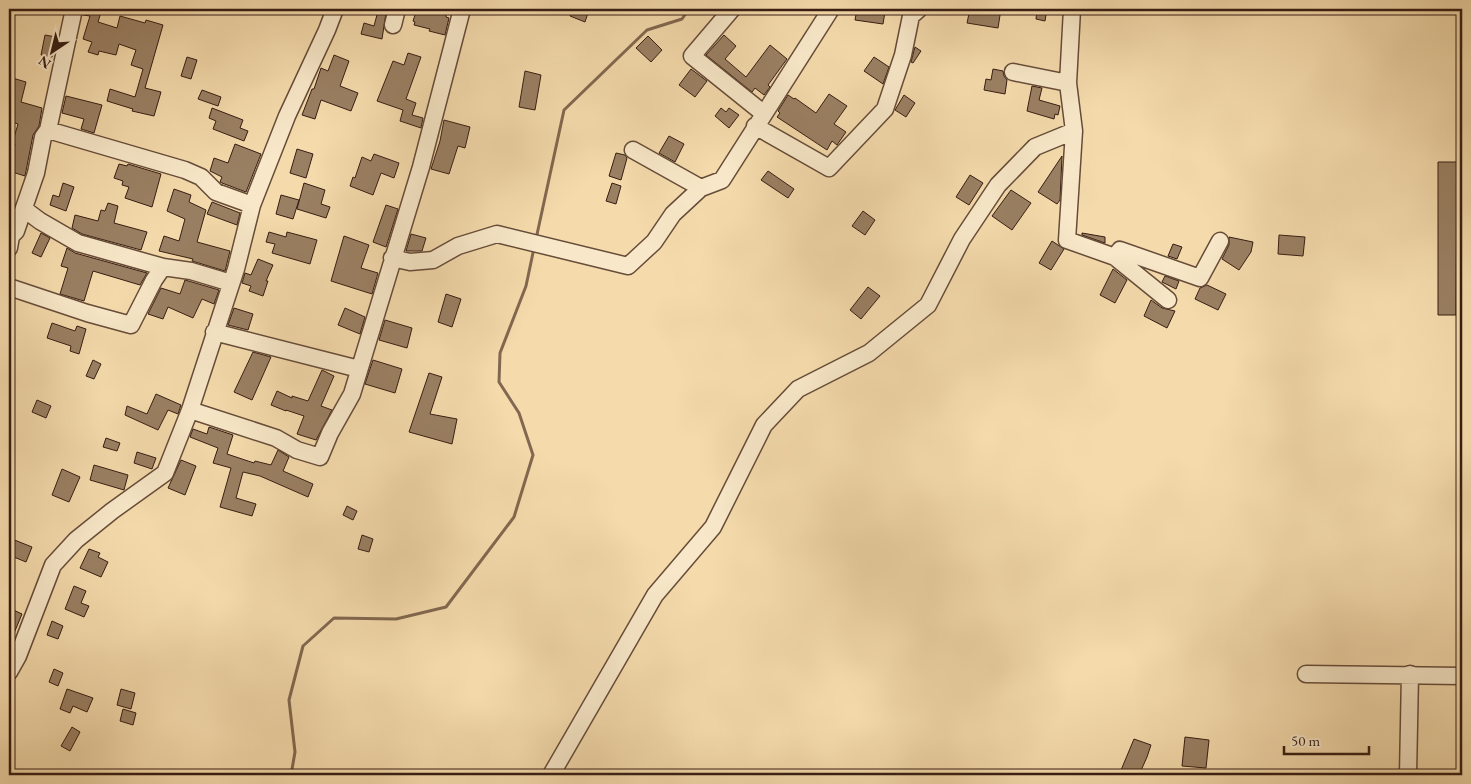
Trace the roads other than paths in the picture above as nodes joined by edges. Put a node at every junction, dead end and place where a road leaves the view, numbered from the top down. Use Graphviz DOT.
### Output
graph roads {
  1 [pos="74,9"];
  2 [pos="335,9"];
  3 [pos="462,9"];
  4 [pos="732,9"];
  5 [pos="831,9"];
  6 [pos="918,9"];
  7 [pos="1072,9"];
  8 [pos="1013,72"];
  9 [pos="1068,83"];
  10 [pos="759,120"];
  11 [pos="48,130"];
  12 [pos="1074,131"];
  13 [pos="633,150"];
  14 [pos="701,188"];
  15 [pos="252,205"];
  16 [pos="24,209"];
  17 [pos="10,240"];
  18 [pos="1220,240"];
  19 [pos="1115,257"];
  20 [pos="392,258"];
  21 [pos="163,267"];
  22 [pos="231,283"];
  23 [pos="9,286"];
  24 [pos="1168,300"];
  25 [pos="214,332"];
  26 [pos="359,369"];
  27 [pos="190,410"];
  28 [pos="9,672"];
  29 [pos="1306,674"];
  30 [pos="1410,674"];
  31 [pos="1462,676"];
  32 [pos="551,775"];
  33 [pos="1408,775"];
  1 -- 11 [label="street"];
  2 -- 15 [label="street"];
  3 -- 20 [label="street"];
  4 -- 10 [label="street"];
  5 -- 10 [label="street"];
  6 -- 10 [label="street"];
  7 -- 9 [label="street"];
  8 -- 9 [label="street"];
  9 -- 12 [label="street"];
  10 -- 14 [label="street"];
  11 -- 15 [label="street"];
  11 -- 16 [label="street"];
  12 -- 19 [label="street"];
  12 -- 32 [label="street"];
  13 -- 14 [label="street"];
  14 -- 20 [label="street"];
  15 -- 22 [label="street"];
  16 -- 17 [label="street"];
  16 -- 21 [label="street"];
  18 -- 19 [label="street"];
  19 -- 24 [label="street"];
  20 -- 26 [label="street"];
  21 -- 22 [label="street"];
  21 -- 23 [label="street"];
  22 -- 25 [label="street"];
  25 -- 26 [label="street"];
  25 -- 27 [label="street"];
  26 -- 27 [label="street"];
  27 -- 28 [label="street"];
  29 -- 30 [label="street"];
  30 -- 31 [label="street"];
  30 -- 33 [label="street"];
}
